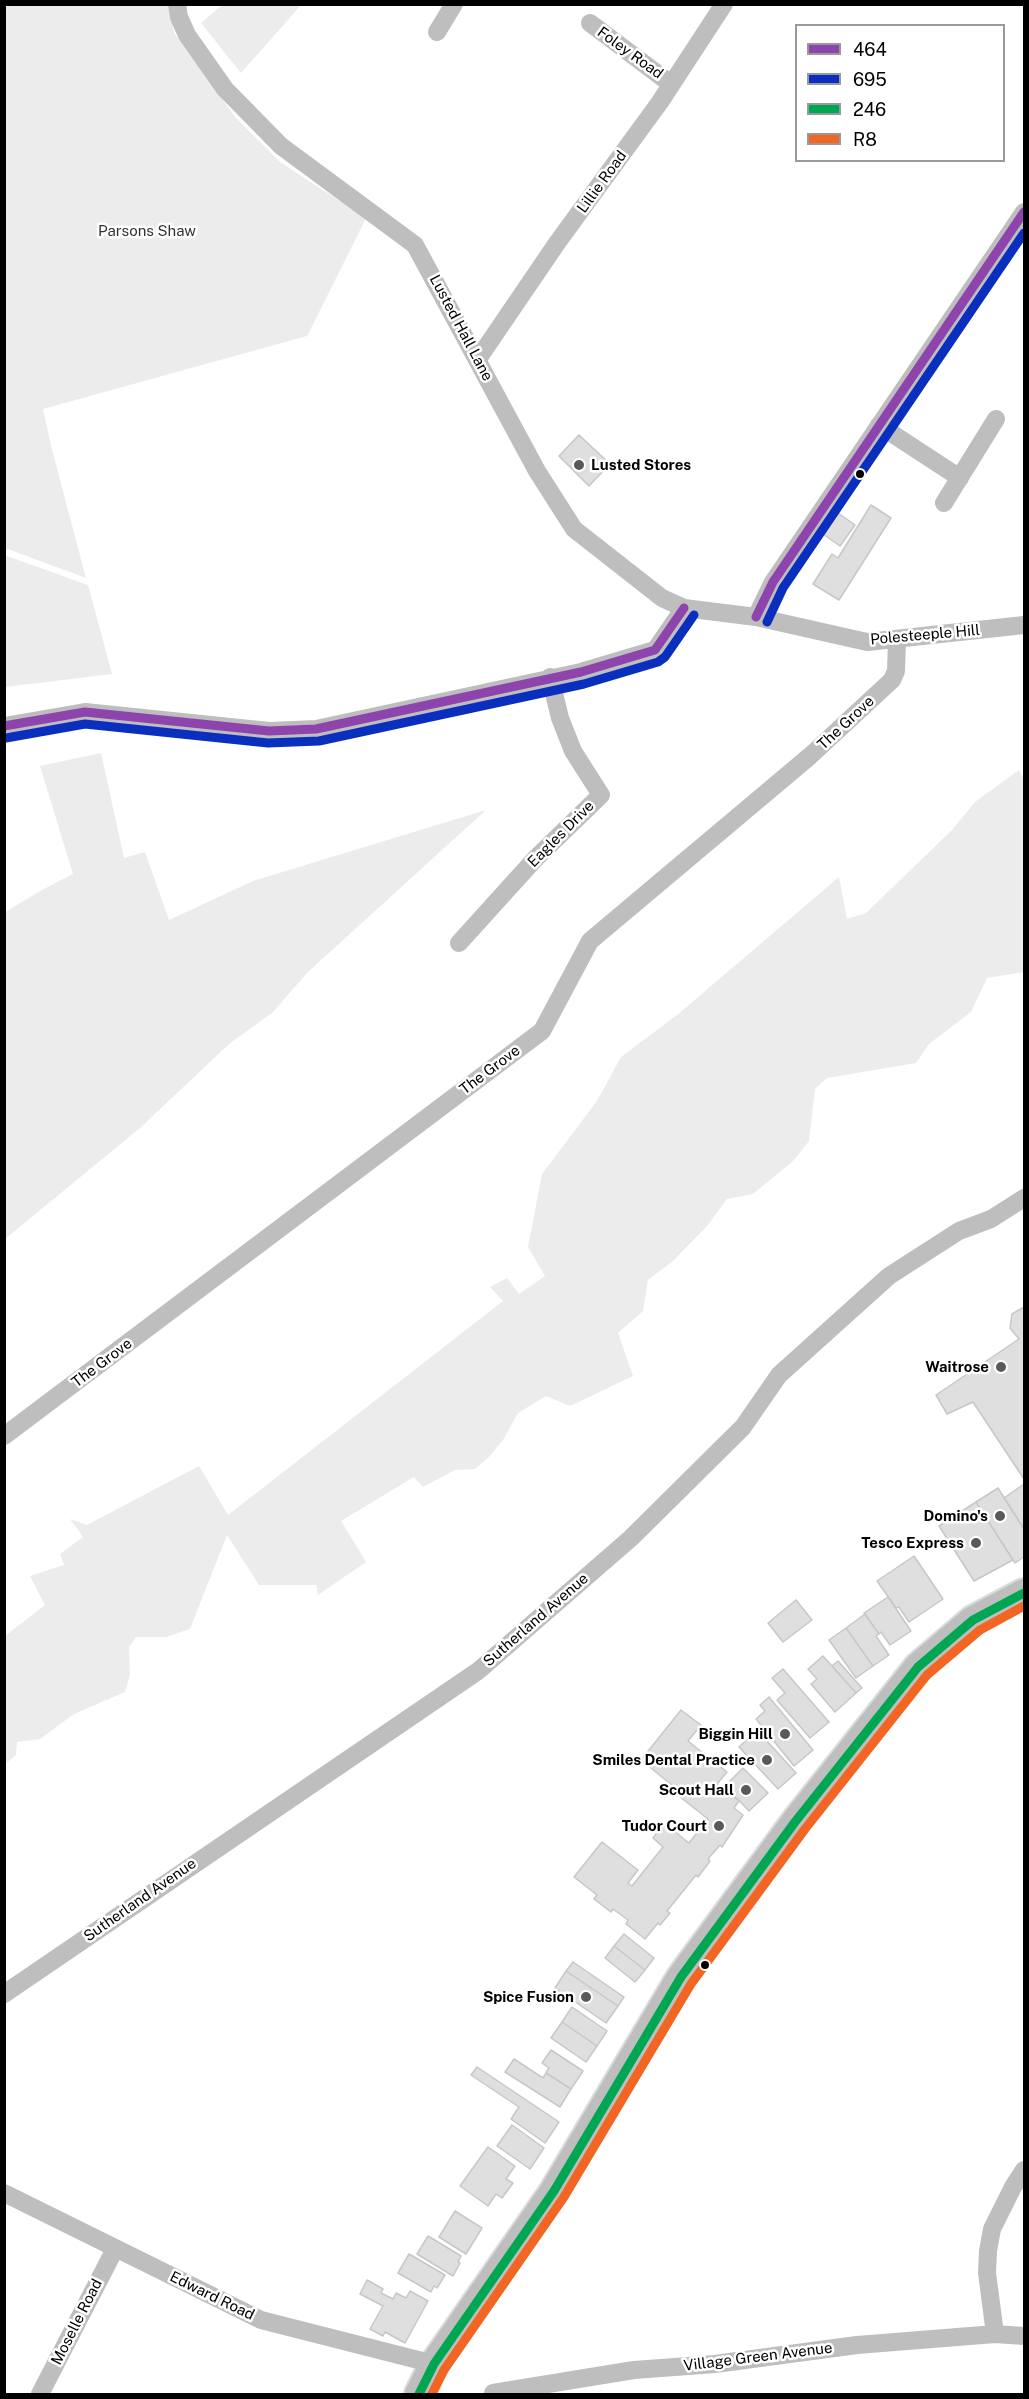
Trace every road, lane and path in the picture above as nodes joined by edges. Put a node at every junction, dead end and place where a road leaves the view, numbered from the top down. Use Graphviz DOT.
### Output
graph roads {
  1 [pos="177,4"];
  2 [pos="454,4"];
  3 [pos="724,4"];
  4 [pos="590,23"];
  5 [pos="437,32"];
  6 [pos="671,84"];
  7 [pos="1024,212"];
  8 [pos="478,358"];
  9 [pos="996,419"];
  10 [pos="879,425"];
  11 [pos="960,478"];
  12 [pos="944,503"];
  13 [pos="684,608"];
  14 [pos="1024,614"];
  15 [pos="756,617"];
  16 [pos="1018,626"];
  17 [pos="897,640"];
  18 [pos="550,677"];
  19 [pos="4,726"];
  20 [pos="459,943"];
  21 [pos="1024,1198"];
  22 [pos="4,1436"];
  23 [pos="1024,1593"];
  24 [pos="4,1994"];
  25 [pos="1024,2170"];
  26 [pos="4,2193"];
  27 [pos="115,2249"];
  28 [pos="995,2334"];
  29 [pos="1024,2336"];
  30 [pos="434,2364"];
  31 [pos="493,2393"];
  32 [pos="40,2394"];
  33 [pos="419,2394"];
  1 -- 8 [label="street, Lusted Hall Lane"];
  2 -- 5 [label="street"];
  3 -- 6 [label="street, Lillie Road"];
  4 -- 6 [label="street, Foley Road"];
  6 -- 8 [label="street, Lillie Road"];
  7 -- 10 [label="street"];
  8 -- 13 [label="street, Lusted Hall Lane"];
  9 -- 11 [label="street"];
  10 -- 11 [label="street"];
  10 -- 15 [label="street"];
  11 -- 12 [label="street"];
  13 -- 15 [label="street, Lusted Hall Lane"];
  13 -- 18 [label="street"];
  14 -- 16 [label="street"];
  15 -- 17 [label="street, Polesteeple Hill"];
  16 -- 17 [label="street, Polesteeple Hill"];
  17 -- 22 [label="street, The Grove"];
  18 -- 19 [label="street"];
  18 -- 20 [label="street, Eagles Drive"];
  21 -- 24 [label="street, Sutherland Avenue"];
  23 -- 30 [label="main road"];
  25 -- 28 [label="street"];
  26 -- 27 [label="street, Edward Road"];
  27 -- 30 [label="street, Edward Road"];
  27 -- 32 [label="street, Moselle Road"];
  28 -- 29 [label="street, Village Green Avenue"];
  28 -- 31 [label="street, Village Green Avenue"];
  30 -- 33 [label="main road"];
}
